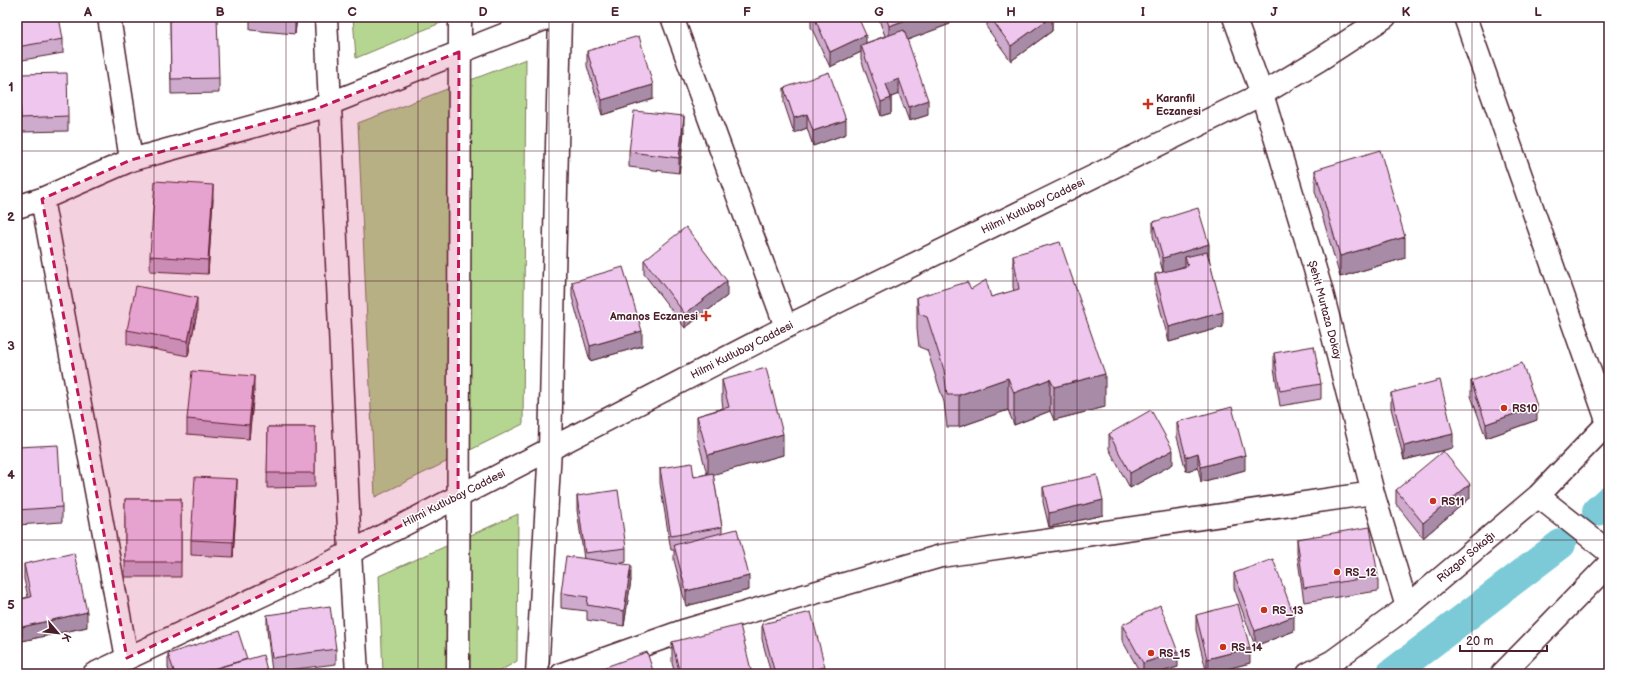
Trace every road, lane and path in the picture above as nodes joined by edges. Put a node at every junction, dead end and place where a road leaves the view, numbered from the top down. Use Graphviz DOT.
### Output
graph roads {
  1 [pos="109,17"];
  2 [pos="326,17"];
  3 [pos="460,17"];
  4 [pos="549,17"];
  5 [pos="560,17"];
  6 [pos="672,17"];
  7 [pos="1234,17"];
  8 [pos="1385,17"];
  9 [pos="1465,17"];
  10 [pos="460,52"];
  11 [pos="1262,94"];
  12 [pos="330,103"];
  13 [pos="131,160"];
  14 [pos="42,199"];
  15 [pos="17,207"];
  16 [pos="786,327"];
  17 [pos="1609,423"];
  18 [pos="550,449"];
  19 [pos="1373,493"];
  20 [pos="458,496"];
  21 [pos="1538,496"];
  22 [pos="350,552"];
  23 [pos="1609,552"];
  24 [pos="1609,564"];
  25 [pos="1407,607"];
  26 [pos="127,658"];
  27 [pos="94,674"];
  28 [pos="357,674"];
  29 [pos="458,674"];
  30 [pos="537,674"];
  31 [pos="562,674"];
  32 [pos="1308,674"];
  33 [pos="1502,674"];
  1 -- 13 [label="street"];
  2 -- 12 [label="street"];
  3 -- 10 [label="street"];
  4 -- 10 [label="street"];
  5 -- 18 [label="street"];
  6 -- 16 [label="street"];
  7 -- 11 [label="street, Şehit Murtaza Dokay"];
  8 -- 11 [label="street, Hilmi Kutlubay Caddesi"];
  9 -- 17 [label="street"];
  10 -- 12 [label="street"];
  10 -- 20 [label="street"];
  11 -- 16 [label="street, Hilmi Kutlubay Caddesi"];
  11 -- 19 [label="street, Şehit Murtaza Dokay"];
  12 -- 13 [label="street"];
  12 -- 22 [label="street"];
  13 -- 14 [label="street"];
  14 -- 15 [label="street"];
  14 -- 26 [label="street"];
  16 -- 18 [label="street, Hilmi Kutlubay Caddesi"];
  17 -- 21 [label="street, Rüzgar Sokağı"];
  18 -- 20 [label="street, Hilmi Kutlubay Caddesi"];
  18 -- 30 [label="street"];
  19 -- 25 [label="street, Şehit Murtaza Dokay"];
  19 -- 31 [label="street"];
  20 -- 22 [label="street, Hilmi Kutlubay Caddesi"];
  20 -- 29 [label="street"];
  21 -- 23 [label="street"];
  21 -- 25 [label="street, Rüzgar Sokağı"];
  22 -- 26 [label="street, Hilmi Kutlubay Caddesi"];
  22 -- 28 [label="street"];
  24 -- 33 [label="street"];
  25 -- 32 [label="street, Rüzgar Sokağı"];
  26 -- 27 [label="street, Hilmi Kutlubay Caddesi"];
}
